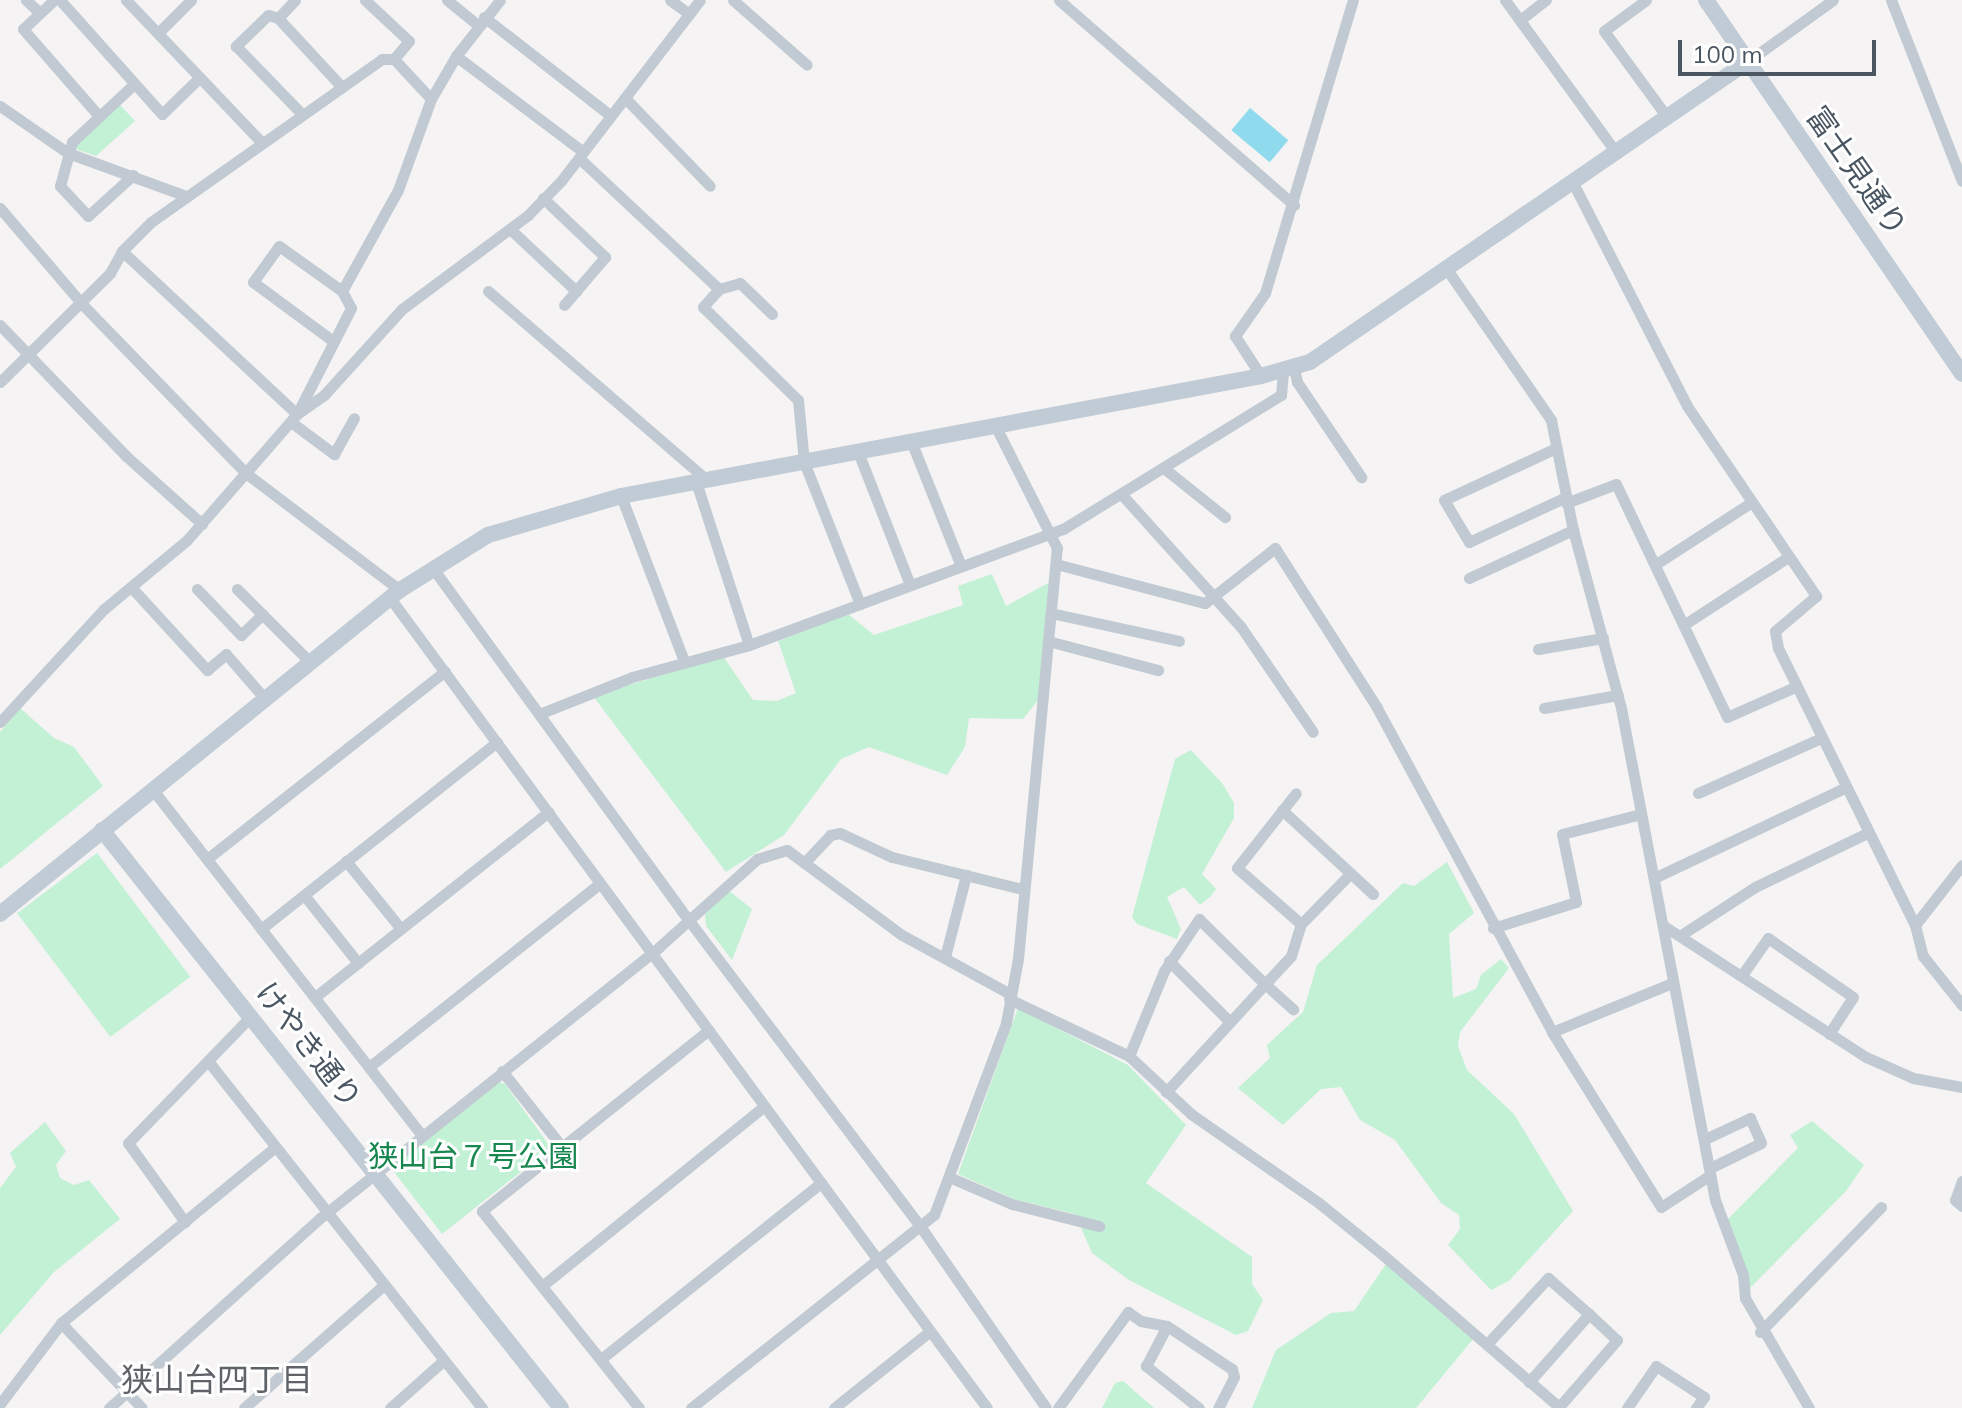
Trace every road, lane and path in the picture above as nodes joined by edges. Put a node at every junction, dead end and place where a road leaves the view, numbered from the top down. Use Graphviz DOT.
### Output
graph roads {
  1 [pos="26,0"];
  2 [pos="57,0"];
  3 [pos="126,0"];
  4 [pos="191,0"];
  5 [pos="295,0"];
  6 [pos="365,0"];
  7 [pos="447,0"];
  8 [pos="500,0"];
  9 [pos="670,0"];
  10 [pos="700,0"];
  11 [pos="733,0"];
  12 [pos="1059,0"];
  13 [pos="1353,0"];
  14 [pos="1505,0"];
  15 [pos="1546,0"];
  16 [pos="1646,0"];
  17 [pos="1706,0"];
  18 [pos="1891,0"];
  19 [pos="1831,1"];
  20 [pos="40,13"];
  21 [pos="689,14"];
  22 [pos="278,18"];
  23 [pos="1520,20"];
  24 [pos="481,21"];
  25 [pos="158,33"];
  26 [pos="456,56"];
  27 [pos="394,59"];
  28 [pos="1747,62"];
  29 [pos="807,65"];
  30 [pos="199,78"];
  31 [pos="134,84"];
  32 [pos="342,87"];
  33 [pos="625,98"];
  34 [pos="431,99"];
  35 [pos="0,106"];
  36 [pos="302,114"];
  37 [pos="610,115"];
  38 [pos="99,116"];
  39 [pos="1667,117"];
  40 [pos="262,143"];
  41 [pos="1962,147"];
  42 [pos="1616,152"];
  43 [pos="68,153"];
  44 [pos="580,154"];
  45 [pos="1952,156"];
  46 [pos="133,175"];
  47 [pos="1962,181"];
  48 [pos="1573,183"];
  49 [pos="710,186"];
  50 [pos="186,196"];
  51 [pos="543,198"];
  52 [pos="1294,205"];
  53 [pos="0,208"];
  54 [pos="510,229"];
  55 [pos="122,251"];
  56 [pos="1448,271"];
  57 [pos="719,289"];
  58 [pos="342,291"];
  59 [pos="488,291"];
  60 [pos="576,291"];
  61 [pos="81,303"];
  62 [pos="564,305"];
  63 [pos="772,314"];
  64 [pos="0,325"];
  65 [pos="333,341"];
  66 [pos="26,355"];
  67 [pos="1288,369"];
  68 [pos="1962,374"];
  69 [pos="1261,376"];
  70 [pos="0,382"];
  71 [pos="294,418"];
  72 [pos="354,418"];
  73 [pos="995,425"];
  74 [pos="911,441"];
  75 [pos="1556,448"];
  76 [pos="858,452"];
  77 [pos="804,462"];
  78 [pos="1165,469"];
  79 [pos="247,474"];
  80 [pos="1361,477"];
  81 [pos="702,481"];
  82 [pos="621,496"];
  83 [pos="1123,496"];
  84 [pos="1566,500"];
  85 [pos="1752,502"];
  86 [pos="1225,517"];
  87 [pos="202,524"];
  88 [pos="1573,530"];
  89 [pos="1050,534"];
  90 [pos="1788,557"];
  91 [pos="1056,564"];
  92 [pos="1656,564"];
  93 [pos="961,566"];
  94 [pos="432,567"];
  95 [pos="1469,578"];
  96 [pos="910,585"];
  97 [pos="131,587"];
  98 [pos="197,589"];
  99 [pos="237,589"];
  100 [pos="395,594"];
  101 [pos="1217,597"];
  102 [pos="860,604"];
  103 [pos="1051,613"];
  104 [pos="263,614"];
  105 [pos="1685,624"];
  106 [pos="1603,638"];
  107 [pos="1048,641"];
  108 [pos="1179,641"];
  109 [pos="749,645"];
  110 [pos="1538,649"];
  111 [pos="684,661"];
  112 [pos="310,662"];
  113 [pos="1158,670"];
  114 [pos="445,671"];
  115 [pos="1795,687"];
  116 [pos="1618,695"];
  117 [pos="266,700"];
  118 [pos="1544,708"];
  119 [pos="539,714"];
  120 [pos="0,722"];
  121 [pos="1313,732"];
  122 [pos="1819,739"];
  123 [pos="497,742"];
  124 [pos="1844,788"];
  125 [pos="153,790"];
  126 [pos="1296,793"];
  127 [pos="1698,793"];
  128 [pos="1282,810"];
  129 [pos="548,812"];
  130 [pos="1641,814"];
  131 [pos="102,830"];
  132 [pos="1867,833"];
  133 [pos="207,859"];
  134 [pos="346,861"];
  135 [pos="806,861"];
  136 [pos="1962,865"];
  137 [pos="1351,873"];
  138 [pos="966,875"];
  139 [pos="1654,878"];
  140 [pos="600,883"];
  141 [pos="1022,889"];
  142 [pos="1373,894"];
  143 [pos="304,895"];
  144 [pos="0,914"];
  145 [pos="689,921"];
  146 [pos="1301,924"];
  147 [pos="1915,925"];
  148 [pos="1664,926"];
  149 [pos="1493,928"];
  150 [pos="261,929"];
  151 [pos="401,929"];
  152 [pos="1681,935"];
  153 [pos="652,953"];
  154 [pos="945,957"];
  155 [pos="1169,961"];
  156 [pos="358,963"];
  157 [pos="1742,975"];
  158 [pos="1672,983"];
  159 [pos="1265,984"];
  160 [pos="315,997"];
  161 [pos="1010,997"];
  162 [pos="1962,1005"];
  163 [pos="1293,1009"];
  164 [pos="251,1016"];
  165 [pos="1229,1021"];
  166 [pos="709,1030"];
  167 [pos="1552,1032"];
  168 [pos="1829,1034"];
  169 [pos="1129,1056"];
  170 [pos="208,1061"];
  171 [pos="369,1067"];
  172 [pos="502,1071"];
  173 [pos="1962,1087"];
  174 [pos="1166,1092"];
  175 [pos="764,1106"];
  176 [pos="422,1135"];
  177 [pos="1705,1139"];
  178 [pos="275,1147"];
  179 [pos="562,1147"];
  180 [pos="1711,1171"];
  181 [pos="375,1174"];
  182 [pos="949,1177"];
  183 [pos="1962,1181"];
  184 [pos="821,1183"];
  185 [pos="1962,1206"];
  186 [pos="1881,1207"];
  187 [pos="326,1213"];
  188 [pos="185,1222"];
  189 [pos="920,1226"];
  190 [pos="1099,1226"];
  191 [pos="877,1259"];
  192 [pos="384,1285"];
  193 [pos="542,1286"];
  194 [pos="1589,1314"];
  195 [pos="61,1323"];
  196 [pos="1167,1326"];
  197 [pos="930,1331"];
  198 [pos="1760,1332"];
  199 [pos="1487,1344"];
  200 [pos="601,1359"];
  201 [pos="443,1361"];
  202 [pos="1529,1382"];
  203 [pos="125,1390"];
  204 [pos="0,1404"];
  205 [pos="982,1406"];
  206 [pos="109,1408"];
  207 [pos="142,1408"];
  208 [pos="244,1408"];
  209 [pos="390,1408"];
  210 [pos="482,1408"];
  211 [pos="561,1408"];
  212 [pos="639,1408"];
  213 [pos="691,1408"];
  214 [pos="834,1408"];
  215 [pos="1046,1408"];
  216 [pos="1058,1408"];
  217 [pos="1199,1408"];
  218 [pos="1218,1408"];
  219 [pos="1559,1408"];
  220 [pos="1627,1408"];
  221 [pos="1696,1408"];
  222 [pos="1809,1408"];
  1 -- 20 [label="street"];
  2 -- 20 [label="street"];
  2 -- 31 [label="street"];
  3 -- 25 [label="street"];
  4 -- 25 [label="street"];
  5 -- 22 [label="street"];
  6 -- 27 [label="street"];
  7 -- 24 [label="street"];
  8 -- 24 [label="street"];
  9 -- 21 [label="street"];
  10 -- 21 [label="street"];
  11 -- 29 [label="street"];
  12 -- 52 [label="street"];
  13 -- 52 [label="street"];
  14 -- 23 [label="street"];
  15 -- 23 [label="street"];
  16 -- 39 [label="street"];
  17 -- 28 [label="street, 富士見通り"];
  18 -- 45 [label="street"];
  19 -- 28 [label="street"];
  20 -- 38 [label="street"];
  21 -- 33 [label="street"];
  22 -- 32 [label="street"];
  22 -- 36 [label="street"];
  23 -- 42 [label="street"];
  24 -- 26 [label="street"];
  24 -- 37 [label="street"];
  25 -- 30 [label="street"];
  26 -- 34 [label="street"];
  26 -- 44 [label="street"];
  27 -- 32 [label="street"];
  27 -- 34 [label="street"];
  28 -- 39 [label="street"];
  28 -- 68 [label="street, 富士見通り"];
  30 -- 31 [label="street"];
  30 -- 40 [label="street"];
  31 -- 38 [label="street"];
  32 -- 36 [label="street"];
  33 -- 37 [label="street"];
  33 -- 49 [label="street"];
  34 -- 58 [label="street"];
  35 -- 43 [label="street"];
  36 -- 40 [label="street"];
  37 -- 44 [label="street"];
  38 -- 43 [label="street"];
  39 -- 42 [label="street"];
  40 -- 50 [label="street"];
  41 -- 45 [label="street"];
  42 -- 48 [label="street"];
  43 -- 46 [label="street"];
  43 -- 46 [label="street"];
  44 -- 51 [label="street"];
  44 -- 57 [label="street"];
  45 -- 47 [label="street"];
  46 -- 50 [label="street"];
  48 -- 56 [label="street"];
  48 -- 85 [label="street"];
  50 -- 55 [label="street"];
  51 -- 54 [label="street"];
  51 -- 60 [label="street"];
  52 -- 69 [label="street"];
  53 -- 61 [label="street"];
  54 -- 60 [label="street"];
  54 -- 71 [label="street"];
  55 -- 61 [label="street"];
  55 -- 71 [label="street"];
  56 -- 67 [label="street"];
  56 -- 75 [label="street"];
  57 -- 63 [label="street"];
  57 -- 77 [label="street"];
  58 -- 65 [label="street"];
  58 -- 65 [label="street"];
  59 -- 81 [label="street"];
  60 -- 62 [label="street"];
  61 -- 66 [label="street"];
  61 -- 79 [label="street"];
  64 -- 66 [label="street"];
  65 -- 71 [label="street"];
  66 -- 70 [label="street"];
  66 -- 87 [label="street"];
  67 -- 69 [label="street"];
  67 -- 78 [label="street"];
  67 -- 80 [label="street"];
  69 -- 73 [label="street"];
  71 -- 72 [label="street"];
  71 -- 79 [label="street"];
  73 -- 74 [label="street"];
  73 -- 89 [label="street"];
  74 -- 76 [label="street"];
  74 -- 93 [label="street"];
  75 -- 84 [label="street"];
  75 -- 84 [label="street"];
  76 -- 77 [label="street"];
  76 -- 96 [label="street"];
  77 -- 81 [label="street"];
  77 -- 102 [label="street"];
  78 -- 83 [label="street"];
  78 -- 86 [label="street"];
  79 -- 87 [label="street"];
  79 -- 100 [label="street"];
  81 -- 82 [label="street"];
  81 -- 109 [label="street"];
  82 -- 94 [label="street"];
  82 -- 111 [label="street"];
  83 -- 89 [label="street"];
  83 -- 101 [label="street"];
  84 -- 88 [label="street"];
  84 -- 92 [label="street"];
  85 -- 90 [label="street"];
  85 -- 92 [label="street"];
  87 -- 97 [label="street"];
  88 -- 95 [label="street"];
  88 -- 106 [label="street"];
  89 -- 91 [label="street"];
  89 -- 93 [label="street"];
  90 -- 105 [label="street"];
  90 -- 115 [label="street"];
  91 -- 101 [label="street"];
  91 -- 103 [label="street"];
  92 -- 105 [label="street"];
  93 -- 96 [label="street"];
  94 -- 100 [label="street"];
  94 -- 119 [label="street"];
  96 -- 102 [label="street"];
  97 -- 117 [label="street"];
  97 -- 120 [label="street"];
  98 -- 104 [label="street"];
  99 -- 104 [label="street"];
  100 -- 112 [label="street"];
  100 -- 114 [label="street"];
  101 -- 121 [label="street"];
  101 -- 149 [label="street"];
  102 -- 109 [label="street"];
  103 -- 107 [label="street"];
  103 -- 108 [label="street"];
  104 -- 112 [label="street"];
  105 -- 115 [label="street"];
  106 -- 110 [label="street"];
  106 -- 116 [label="street"];
  107 -- 113 [label="street"];
  107 -- 141 [label="street"];
  109 -- 111 [label="street"];
  111 -- 119 [label="street"];
  112 -- 117 [label="street"];
  114 -- 123 [label="street"];
  114 -- 133 [label="street"];
  115 -- 122 [label="street"];
  116 -- 118 [label="street"];
  116 -- 130 [label="street"];
  117 -- 125 [label="street"];
  119 -- 145 [label="street"];
  122 -- 124 [label="street"];
  122 -- 127 [label="street"];
  123 -- 129 [label="street"];
  123 -- 134 [label="street"];
  124 -- 132 [label="street"];
  124 -- 139 [label="street"];
  125 -- 131 [label="street"];
  125 -- 133 [label="street"];
  126 -- 128 [label="street"];
  128 -- 137 [label="street"];
  128 -- 146 [label="street"];
  129 -- 140 [label="street"];
  129 -- 151 [label="street"];
  130 -- 139 [label="street"];
  130 -- 149 [label="street"];
  131 -- 144 [label="street"];
  131 -- 164 [label="street, けやき通り"];
  132 -- 147 [label="street"];
  132 -- 152 [label="street"];
  133 -- 150 [label="street"];
  134 -- 143 [label="street"];
  134 -- 151 [label="street"];
  135 -- 138 [label="street"];
  135 -- 145 [label="street"];
  135 -- 154 [label="street"];
  136 -- 147 [label="street"];
  137 -- 142 [label="street"];
  137 -- 146 [label="street"];
  138 -- 141 [label="street"];
  138 -- 154 [label="street"];
  139 -- 148 [label="street"];
  140 -- 153 [label="street"];
  140 -- 171 [label="street"];
  141 -- 161 [label="street"];
  143 -- 150 [label="street"];
  143 -- 156 [label="street"];
  145 -- 153 [label="street"];
  145 -- 189 [label="street"];
  146 -- 159 [label="street"];
  147 -- 162 [label="street"];
  148 -- 152 [label="street"];
  148 -- 158 [label="street"];
  149 -- 167 [label="street"];
  150 -- 160 [label="street"];
  151 -- 156 [label="street"];
  152 -- 157 [label="street"];
  153 -- 166 [label="street"];
  153 -- 172 [label="street"];
  154 -- 161 [label="street"];
  155 -- 159 [label="street"];
  155 -- 165 [label="street"];
  155 -- 169 [label="street"];
  156 -- 160 [label="street"];
  157 -- 168 [label="street"];
  157 -- 168 [label="street"];
  158 -- 167 [label="street"];
  158 -- 177 [label="street"];
  159 -- 163 [label="street"];
  159 -- 165 [label="street"];
  160 -- 171 [label="street"];
  161 -- 169 [label="street"];
  161 -- 182 [label="street"];
  164 -- 170 [label="street"];
  164 -- 181 [label="street, けやき通り"];
  165 -- 174 [label="street"];
  166 -- 175 [label="street"];
  166 -- 179 [label="street"];
  167 -- 180 [label="street"];
  168 -- 173 [label="street"];
  169 -- 174 [label="street"];
  170 -- 178 [label="street"];
  170 -- 188 [label="street"];
  171 -- 176 [label="street"];
  172 -- 176 [label="street"];
  172 -- 179 [label="street"];
  174 -- 199 [label="street"];
  175 -- 184 [label="street"];
  175 -- 193 [label="street"];
  176 -- 181 [label="street"];
  177 -- 180 [label="street"];
  177 -- 180 [label="street"];
  178 -- 187 [label="street"];
  178 -- 188 [label="street"];
  179 -- 193 [label="street"];
  180 -- 198 [label="street"];
  181 -- 187 [label="street"];
  181 -- 211 [label="street, けやき通り"];
  182 -- 189 [label="street"];
  182 -- 190 [label="street"];
  183 -- 185 [label="street"];
  184 -- 191 [label="street"];
  184 -- 200 [label="street"];
  186 -- 198 [label="street"];
  187 -- 192 [label="street"];
  187 -- 203 [label="street"];
  188 -- 195 [label="street"];
  189 -- 191 [label="street"];
  189 -- 215 [label="street"];
  191 -- 197 [label="street"];
  191 -- 213 [label="street"];
  192 -- 201 [label="street"];
  192 -- 208 [label="street"];
  193 -- 200 [label="street"];
  194 -- 199 [label="street"];
  194 -- 202 [label="street"];
  194 -- 219 [label="street"];
  195 -- 203 [label="street"];
  195 -- 204 [label="street"];
  196 -- 216 [label="street"];
  196 -- 217 [label="street"];
  196 -- 218 [label="street"];
  197 -- 205 [label="street"];
  197 -- 214 [label="street"];
  198 -- 222 [label="street"];
  199 -- 202 [label="street"];
  200 -- 212 [label="street"];
  201 -- 209 [label="street"];
  201 -- 210 [label="street"];
  202 -- 219 [label="street"];
  203 -- 206 [label="street"];
  203 -- 207 [label="street"];
  220 -- 221 [label="street"];
}
